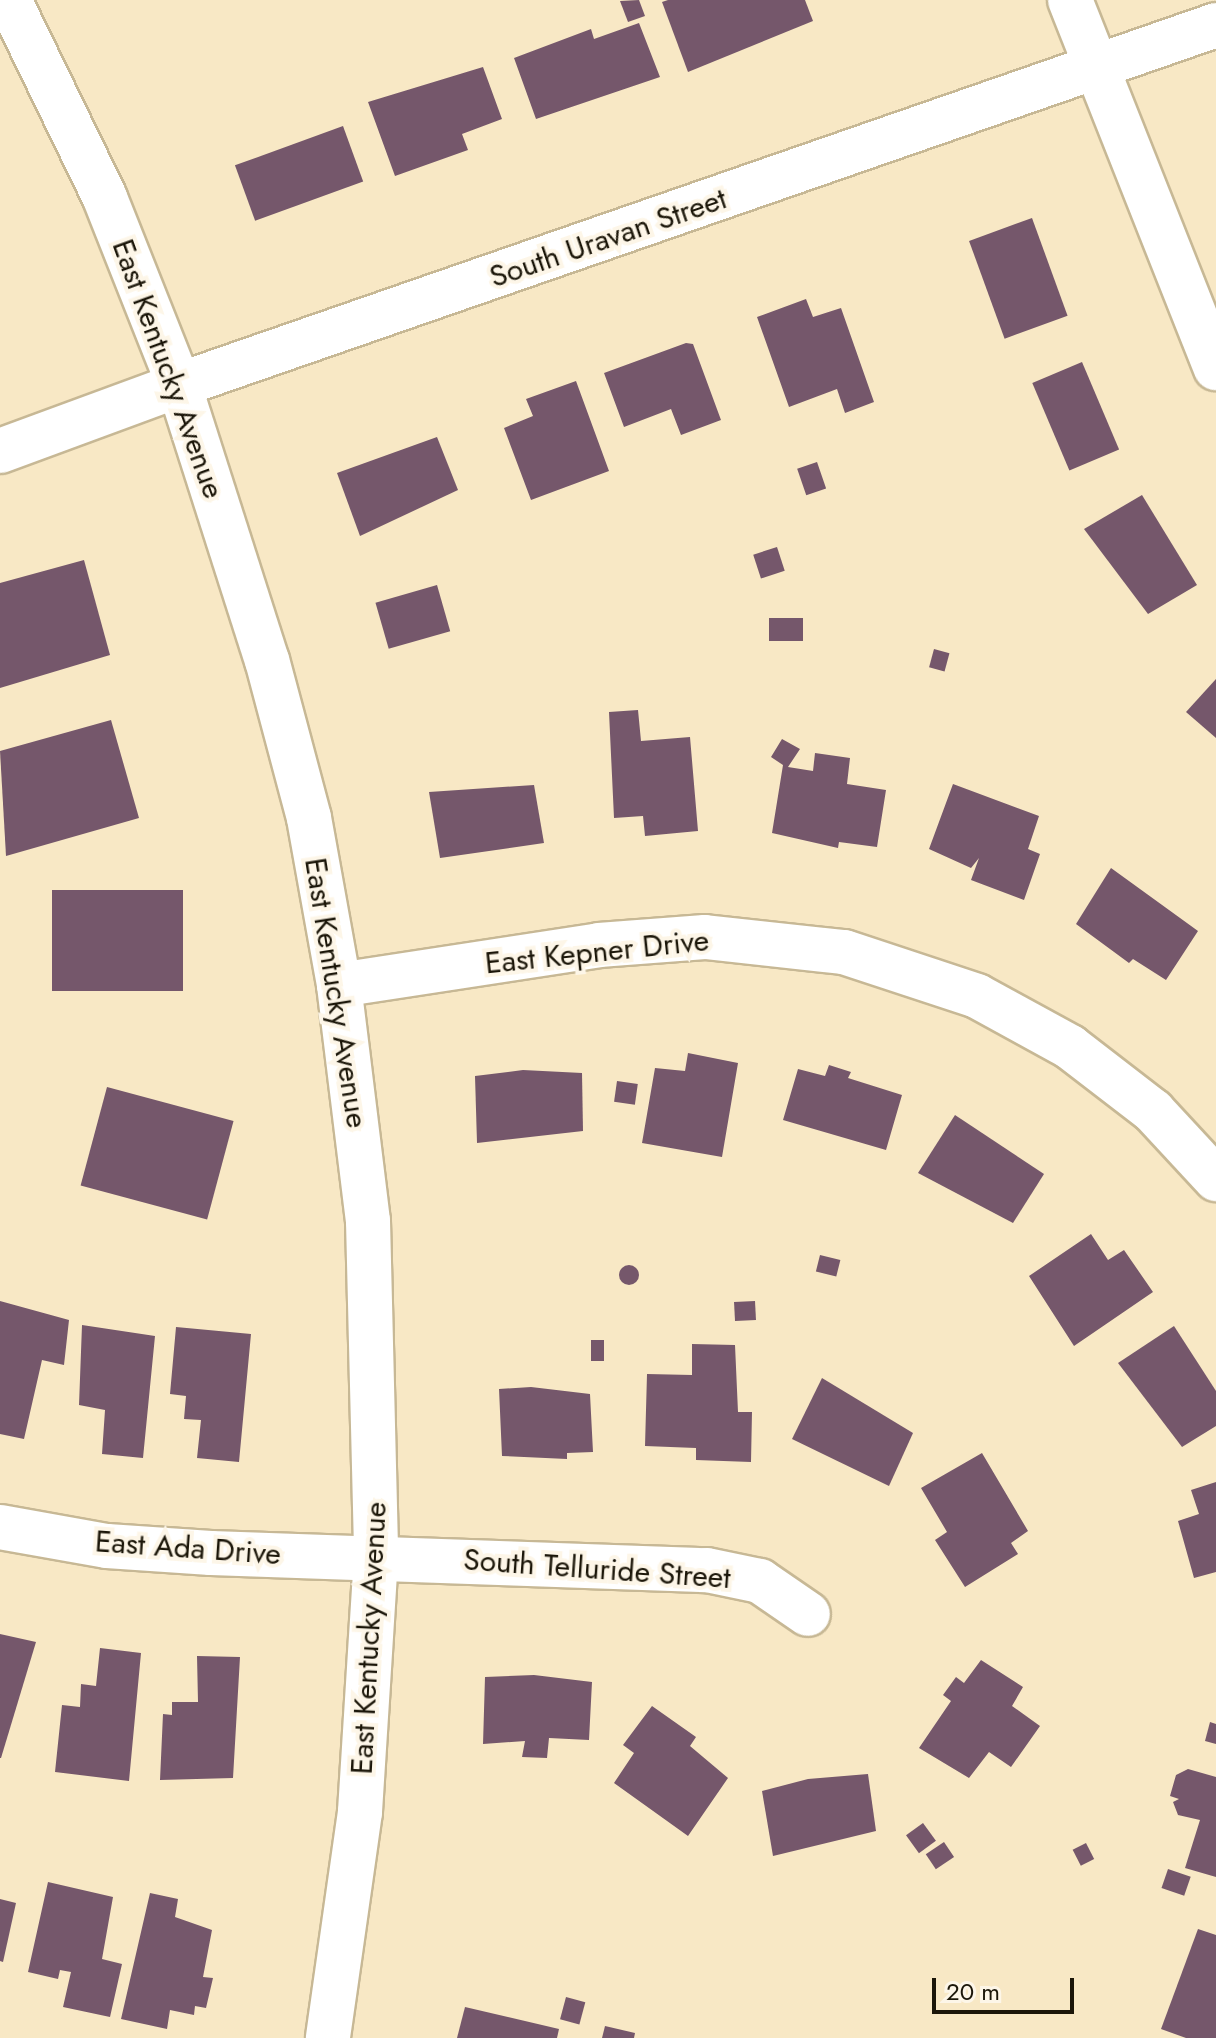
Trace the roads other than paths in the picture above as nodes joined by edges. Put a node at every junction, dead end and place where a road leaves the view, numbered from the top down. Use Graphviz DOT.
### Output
graph roads {
  1 [pos="9,0"];
  2 [pos="1070,0"];
  3 [pos="1216,25"];
  4 [pos="1094,71"];
  5 [pos="1216,368"];
  6 [pos="179,385"];
  7 [pos="0,451"];
  8 [pos="339,985"];
  9 [pos="1216,1179"];
  10 [pos="0,1527"];
  11 [pos="376,1557"];
  12 [pos="808,1614"];
  13 [pos="328,2038"];
  1 -- 6 [label="street, East Kentucky Avenue"];
  2 -- 4 [label="street"];
  3 -- 4 [label="street, South Uravan Street"];
  4 -- 5 [label="street"];
  4 -- 6 [label="street, South Uravan Street"];
  6 -- 7 [label="street, South Uravan Street"];
  6 -- 8 [label="street, East Kentucky Avenue"];
  8 -- 9 [label="street, East Kepner Drive"];
  8 -- 11 [label="street, East Kentucky Avenue"];
  10 -- 11 [label="street, East Ada Drive"];
  11 -- 12 [label="street, South Telluride Street"];
  11 -- 13 [label="street, East Kentucky Avenue"];
}
